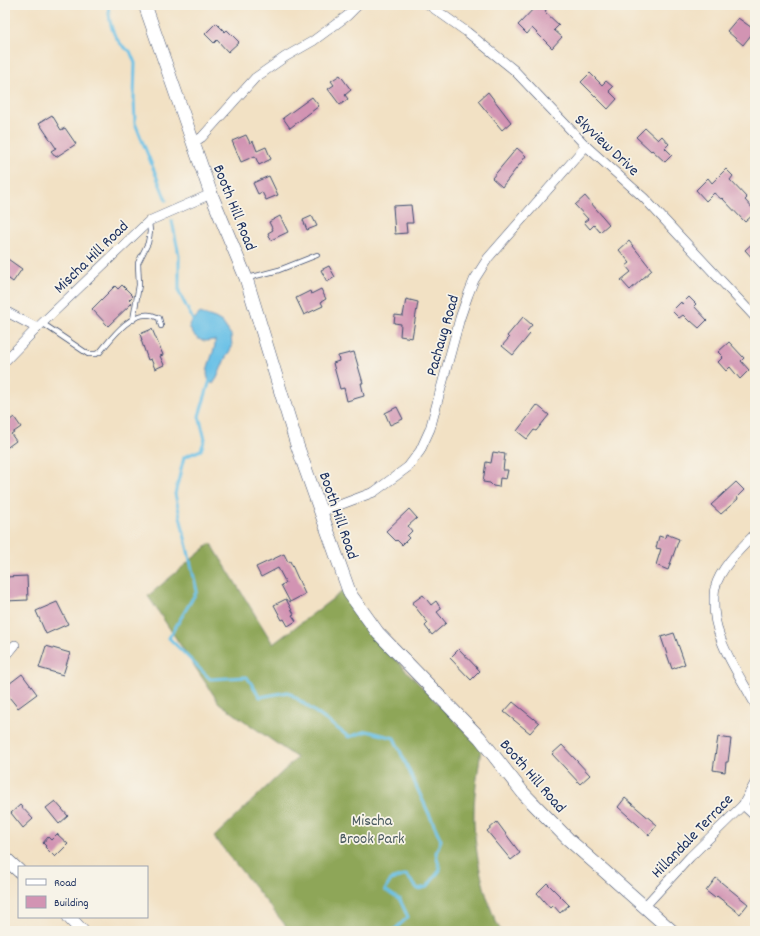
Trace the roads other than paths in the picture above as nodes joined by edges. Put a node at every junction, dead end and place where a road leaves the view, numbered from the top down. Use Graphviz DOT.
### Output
graph roads {
  1 [pos="145,5"];
  2 [pos="358,5"];
  3 [pos="429,5"];
  4 [pos="193,143"];
  5 [pos="586,146"];
  6 [pos="211,194"];
  7 [pos="149,221"];
  8 [pos="317,254"];
  9 [pos="246,278"];
  10 [pos="5,311"];
  11 [pos="755,317"];
  12 [pos="133,320"];
  13 [pos="39,326"];
  14 [pos="161,326"];
  15 [pos="5,361"];
  16 [pos="321,512"];
  17 [pos="755,534"];
  18 [pos="16,645"];
  19 [pos="5,657"];
  20 [pos="755,704"];
  21 [pos="755,783"];
  22 [pos="743,805"];
  23 [pos="755,816"];
  24 [pos="5,858"];
  25 [pos="18,870"];
  26 [pos="644,906"];
  27 [pos="70,918"];
  28 [pos="82,931"];
  29 [pos="672,931"];
  1 -- 4 [label="street, Booth Hill Road"];
  2 -- 4 [label="street"];
  3 -- 5 [label="street, Skyview Drive"];
  4 -- 6 [label="street, Booth Hill Road"];
  5 -- 11 [label="street, Skyview Drive"];
  5 -- 16 [label="street, Pachaug Road"];
  6 -- 7 [label="street, Mischa Hill Road"];
  6 -- 9 [label="street, Booth Hill Road"];
  7 -- 12 [label="lane"];
  7 -- 13 [label="street, Mischa Hill Road"];
  8 -- 9 [label="lane"];
  9 -- 16 [label="street, Booth Hill Road"];
  10 -- 13 [label="street"];
  12 -- 13 [label="lane"];
  12 -- 14 [label="lane"];
  13 -- 15 [label="street, Mischa Hill Road"];
  16 -- 26 [label="street, Booth Hill Road"];
  17 -- 20 [label="street"];
  18 -- 19 [label="street"];
  21 -- 22 [label="street, Hillandale Terrace"];
  22 -- 23 [label="street"];
  22 -- 26 [label="street, Hillandale Terrace"];
  24 -- 25 [label="street"];
  26 -- 29 [label="street, Booth Hill Road"];
  27 -- 28 [label="street"];
}
